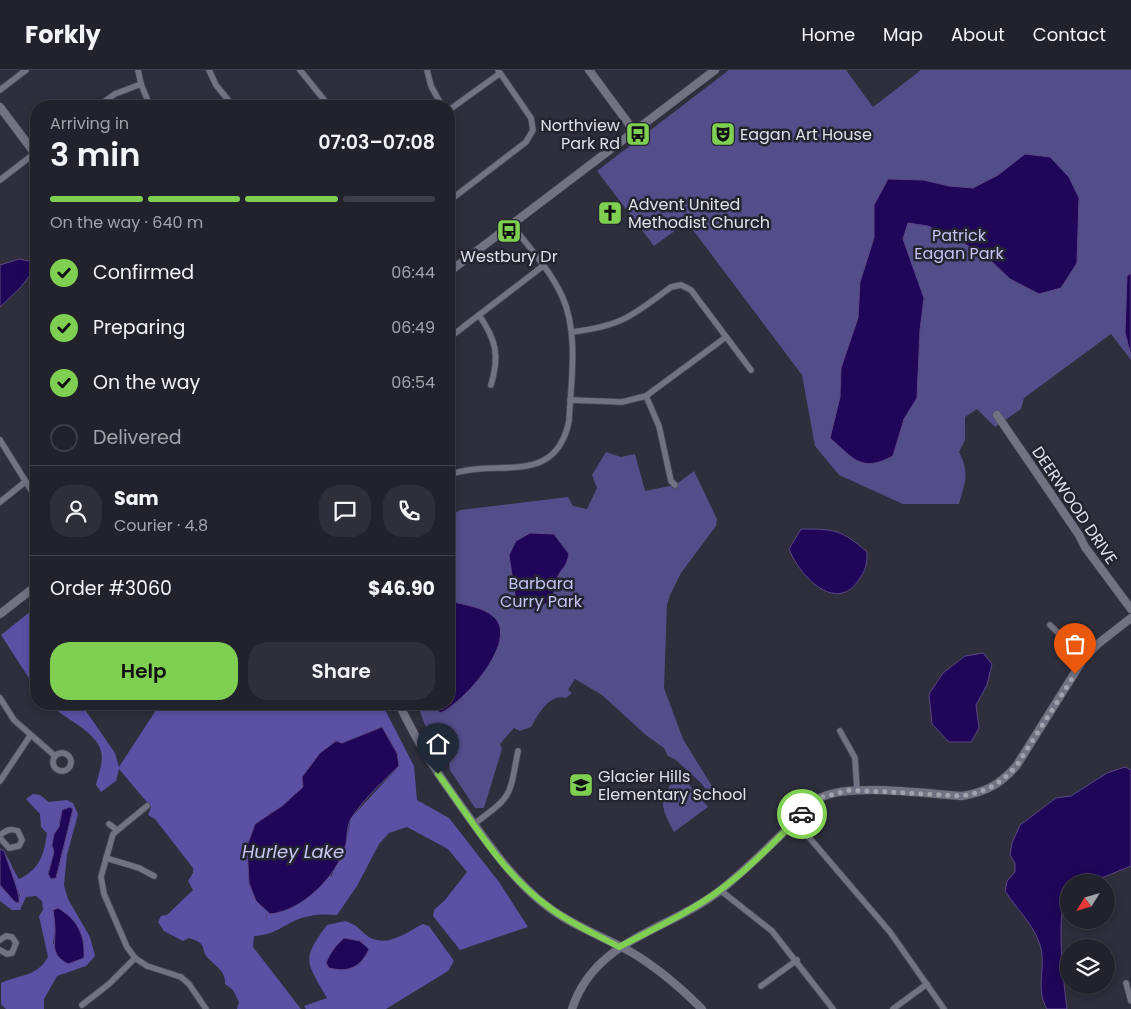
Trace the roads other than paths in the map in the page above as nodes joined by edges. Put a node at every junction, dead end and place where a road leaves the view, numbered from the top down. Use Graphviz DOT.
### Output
graph roads {
  1 [pos="26,70"];
  2 [pos="138,70"];
  3 [pos="209,70"];
  4 [pos="300,70"];
  5 [pos="427,70"];
  6 [pos="589,70"];
  7 [pos="715,70"];
  8 [pos="498,72"];
  9 [pos="141,84"];
  10 [pos="0,90"];
  11 [pos="107,100"];
  12 [pos="148,100"];
  13 [pos="228,100"];
  14 [pos="325,100"];
  15 [pos="439,100"];
  16 [pos="455,105"];
  17 [pos="0,107"];
  18 [pos="634,131"];
  19 [pos="30,146"];
  20 [pos="30,158"];
  21 [pos="0,180"];
  22 [pos="455,196"];
  23 [pos="512,224"];
  24 [pos="543,266"];
  25 [pos="455,267"];
  26 [pos="479,315"];
  27 [pos="572,332"];
  28 [pos="455,333"];
  29 [pos="726,337"];
  30 [pos="751,370"];
  31 [pos="491,385"];
  32 [pos="646,396"];
  33 [pos="570,400"];
  34 [pos="997,415"];
  35 [pos="0,440"];
  36 [pos="455,474"];
  37 [pos="25,482"];
  38 [pos="675,486"];
  39 [pos="30,489"];
  40 [pos="0,502"];
  41 [pos="30,591"];
  42 [pos="1131,609"];
  43 [pos="0,614"];
  44 [pos="1131,618"];
  45 [pos="1050,625"];
  46 [pos="1084,658"];
  47 [pos="0,698"];
  48 [pos="402,710"];
  49 [pos="840,731"];
  50 [pos="30,736"];
  51 [pos="518,751"];
  52 [pos="55,756"];
  53 [pos="0,781"];
  54 [pos="857,790"];
  55 [pos="147,806"];
  56 [pos="795,821"];
  57 [pos="109,824"];
  58 [pos="474,824"];
  59 [pos="117,830"];
  60 [pos="106,858"];
  61 [pos="154,876"];
  62 [pos="720,890"];
  63 [pos="0,940"];
  64 [pos="619,947"];
  65 [pos="0,950"];
  66 [pos="134,958"];
  67 [pos="797,960"];
  68 [pos="1126,983"];
  69 [pos="927,984"];
  70 [pos="761,986"];
  71 [pos="1131,1001"];
  72 [pos="82,1005"];
  73 [pos="206,1009"];
  74 [pos="572,1009"];
  75 [pos="702,1009"];
  76 [pos="833,1009"];
  77 [pos="894,1009"];
  78 [pos="944,1009"];
  1 -- 10 [label="street"];
  2 -- 9 [label="street"];
  3 -- 13 [label="street"];
  4 -- 14 [label="street"];
  5 -- 15 [label="street"];
  6 -- 18 [label="street"];
  7 -- 18 [label="street"];
  8 -- 16 [label="street"];
  8 -- 22 [label="street"];
  9 -- 11 [label="street"];
  9 -- 12 [label="street"];
  17 -- 19 [label="street"];
  18 -- 23 [label="street"];
  20 -- 21 [label="street"];
  23 -- 24 [label="street"];
  23 -- 25 [label="street"];
  24 -- 26 [label="street"];
  24 -- 27 [label="street"];
  26 -- 28 [label="street"];
  26 -- 31 [label="street"];
  27 -- 29 [label="street"];
  27 -- 33 [label="street"];
  29 -- 30 [label="street"];
  29 -- 32 [label="street"];
  32 -- 33 [label="street"];
  32 -- 38 [label="street"];
  33 -- 36 [label="street"];
  34 -- 42 [label="street, DEERWOOD DRIVE"];
  35 -- 37 [label="street"];
  37 -- 39 [label="street"];
  37 -- 40 [label="street"];
  41 -- 43 [label="street"];
  44 -- 46 [label="street"];
  45 -- 46 [label="street"];
  46 -- 54 [label="street"];
  47 -- 50 [label="street"];
  48 -- 58 [label="street"];
  49 -- 54 [label="street"];
  50 -- 52 [label="street"];
  50 -- 53 [label="street"];
  51 -- 58 [label="street"];
  54 -- 56 [label="street"];
  55 -- 59 [label="street"];
  56 -- 62 [label="street"];
  56 -- 69 [label="street"];
  57 -- 59 [label="street"];
  58 -- 64 [label="street"];
  59 -- 60 [label="street"];
  60 -- 61 [label="street"];
  60 -- 66 [label="street"];
  62 -- 64 [label="street"];
  62 -- 67 [label="street"];
  63 -- 65 [label="street"];
  64 -- 74 [label="street"];
  64 -- 75 [label="street"];
  66 -- 72 [label="street"];
  66 -- 73 [label="street"];
  67 -- 70 [label="street"];
  67 -- 76 [label="street"];
  68 -- 71 [label="street"];
  69 -- 77 [label="street"];
  69 -- 78 [label="street"];
}
